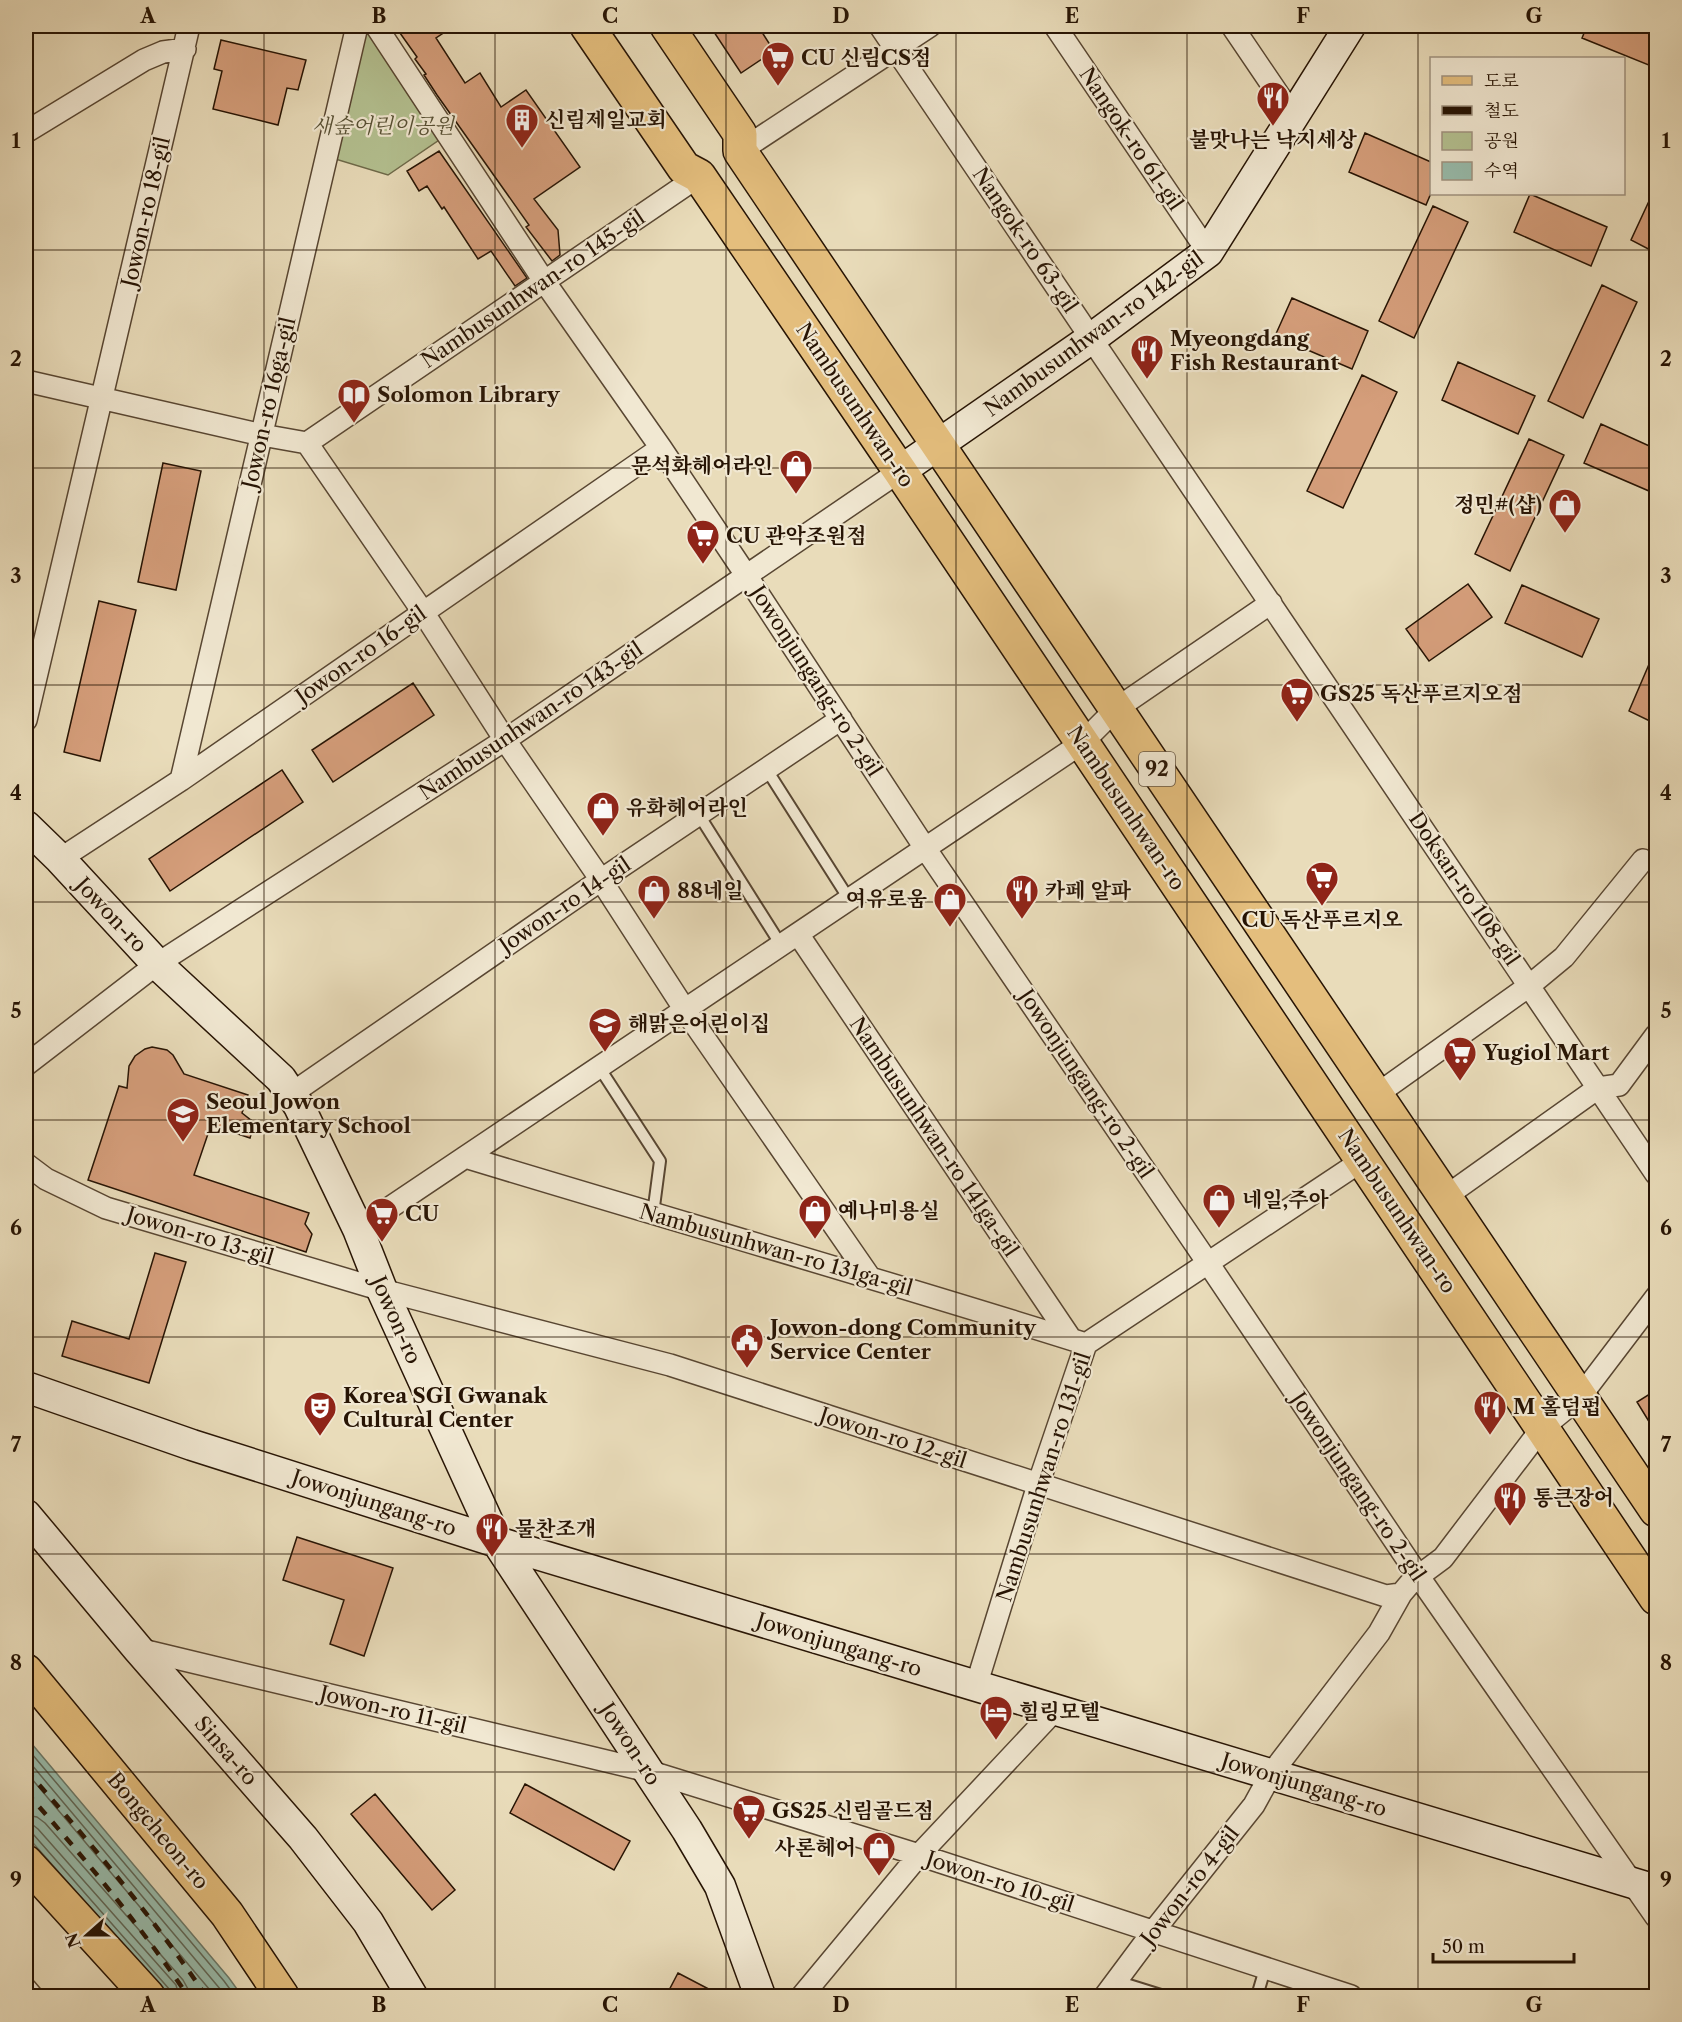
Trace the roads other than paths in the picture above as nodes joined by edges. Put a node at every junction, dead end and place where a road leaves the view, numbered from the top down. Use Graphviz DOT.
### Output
graph roads {
  1 [pos="189,26"];
  2 [pos="357,26"];
  3 [pos="376,26"];
  4 [pos="587,26"];
  5 [pos="667,26"];
  6 [pos="880,26"];
  7 [pos="930,26"];
  8 [pos="1054,26"];
  9 [pos="1232,26"];
  10 [pos="1350,26"];
  11 [pos="896,48"];
  12 [pos="185,49"];
  13 [pos="1293,116"];
  14 [pos="26,132"];
  15 [pos="740,151"];
  16 [pos="699,176"];
  17 [pos="1208,252"];
  18 [pos="544,281"];
  19 [pos="1092,338"];
  20 [pos="26,381"];
  21 [pos="102,398"];
  22 [pos="262,435"];
  23 [pos="307,443"];
  24 [pos="938,446"];
  25 [pos="661,448"];
  26 [pos="900,471"];
  27 [pos="746,575"];
  28 [pos="1271,603"];
  29 [pos="423,612"];
  30 [pos="1116,709"];
  31 [pos="841,719"];
  32 [pos="26,720"];
  33 [pos="506,740"];
  34 [pos="1082,743"];
  35 [pos="767,770"];
  36 [pos="181,780"];
  37 [pos="699,815"];
  38 [pos="26,826"];
  39 [pos="925,848"];
  40 [pos="60,859"];
  41 [pos="1643,860"];
  42 [pos="601,880"];
  43 [pos="849,899"];
  44 [pos="789,939"];
  45 [pos="157,964"];
  46 [pos="1529,986"];
  47 [pos="685,1010"];
  48 [pos="1656,1035"];
  49 [pos="26,1065"];
  50 [pos="598,1067"];
  51 [pos="1598,1088"];
  52 [pos="291,1094"];
  53 [pos="1376,1095"];
  54 [pos="465,1157"];
  55 [pos="1363,1160"];
  56 [pos="26,1164"];
  57 [pos="1656,1174"];
  58 [pos="1445,1197"];
  59 [pos="653,1214"];
  60 [pos="358,1229"];
  61 [pos="1208,1263"];
  62 [pos="869,1276"];
  63 [pos="382,1290"];
  64 [pos="1656,1297"];
  65 [pos="1079,1342"];
  66 [pos="30,1387"];
  67 [pos="1580,1397"];
  68 [pos="1542,1428"];
  69 [pos="1038,1485"];
  70 [pos="1656,1510"];
  71 [pos="26,1515"];
  72 [pos="497,1542"];
  73 [pos="1419,1577"];
  74 [pos="1401,1594"];
  75 [pos="1656,1598"];
  76 [pos="138,1649"];
  77 [pos="26,1671"];
  78 [pos="976,1686"];
  79 [pos="1054,1710"];
  80 [pos="648,1771"];
  81 [pos="1271,1774"];
  82 [pos="919,1855"];
  83 [pos="26,1862"];
  84 [pos="1646,1887"];
  85 [pos="72,1913"];
  86 [pos="1656,1917"];
  87 [pos="1152,1933"];
  88 [pos="1265,1969"];
  89 [pos="26,1989"];
  90 [pos="1111,1989"];
  91 [pos="32,1996"];
  92 [pos="124,1996"];
  93 [pos="148,1996"];
  94 [pos="282,1996"];
  95 [pos="412,1996"];
  96 [pos="760,1996"];
  97 [pos="802,1996"];
  98 [pos="1164,1996"];
  99 [pos="1257,1996"];
  100 [pos="1351,1996"];
  1 -- 12 [label="street, Jowon-ro 18-gil"];
  2 -- 22 [label="street, Jowon-ro 16ga-gil"];
  3 -- 18 [label="street, Jowonjungang-ro 2-gil"];
  4 -- 16 [label="main road, Nambusunhwan-ro / 92"];
  5 -- 15 [label="main road, 92"];
  6 -- 11 [label="street, Nangok-ro 63-gil"];
  7 -- 11 [label="street"];
  8 -- 17 [label="street, Nangok-ro 61-gil"];
  9 -- 13 [label="street"];
  10 -- 13 [label="street, Nambusunhwan-ro 142-gil"];
  11 -- 15 [label="street"];
  11 -- 19 [label="street, Nangok-ro 63-gil"];
  12 -- 14 [label="street"];
  12 -- 21 [label="street, Jowon-ro 18-gil"];
  13 -- 17 [label="street, Nambusunhwan-ro 142-gil"];
  15 -- 24 [label="main road, 92"];
  16 -- 18 [label="street, Nambusunhwan-ro 145-gil"];
  16 -- 26 [label="main road, Nambusunhwan-ro / 92"];
  17 -- 19 [label="street, Nambusunhwan-ro 142-gil"];
  18 -- 23 [label="street, Nambusunhwan-ro 145-gil"];
  18 -- 25 [label="street, Jowonjungang-ro 2-gil"];
  19 -- 24 [label="street, Nambusunhwan-ro 142-gil"];
  19 -- 28 [label="street, Nangok-ro 63-gil"];
  20 -- 21 [label="street"];
  21 -- 22 [label="street"];
  21 -- 32 [label="street, Jowon-ro 18-gil"];
  22 -- 23 [label="street"];
  22 -- 36 [label="street, Jowon-ro 16ga-gil"];
  23 -- 29 [label="street"];
  24 -- 26 [label="street, Nambusunhwan-ro 142-gil"];
  24 -- 30 [label="main road, 92"];
  25 -- 27 [label="street, Jowonjungang-ro 2-gil"];
  25 -- 29 [label="street, Jowon-ro 16-gil"];
  26 -- 27 [label="street, Nambusunhwan-ro 143-gil"];
  26 -- 34 [label="main road, Nambusunhwan-ro / 92"];
  27 -- 31 [label="street, Jowonjungang-ro 2-gil"];
  27 -- 33 [label="street, Nambusunhwan-ro 143-gil"];
  28 -- 30 [label="street"];
  28 -- 46 [label="street, Doksan-ro 108-gil"];
  29 -- 33 [label="street"];
  29 -- 36 [label="street, Jowon-ro 16-gil"];
  30 -- 34 [label="street"];
  30 -- 53 [label="main road, 92"];
  31 -- 35 [label="street, Jowon-ro 14-gil"];
  31 -- 39 [label="street, Jowonjungang-ro 2-gil"];
  33 -- 42 [label="street"];
  33 -- 45 [label="street, Nambusunhwan-ro 143-gil"];
  34 -- 39 [label="street"];
  34 -- 55 [label="main road, Nambusunhwan-ro / 92"];
  35 -- 37 [label="street, Jowon-ro 14-gil"];
  35 -- 43 [label="lane"];
  36 -- 40 [label="street, Jowon-ro 16-gil"];
  37 -- 42 [label="street, Jowon-ro 14-gil"];
  37 -- 44 [label="lane"];
  38 -- 40 [label="street, Jowon-ro"];
  39 -- 43 [label="street"];
  39 -- 61 [label="street, Jowonjungang-ro 2-gil"];
  40 -- 45 [label="street, Jowon-ro"];
  41 -- 46 [label="street"];
  42 -- 47 [label="street"];
  42 -- 52 [label="street, Jowon-ro 14-gil"];
  43 -- 44 [label="street"];
  44 -- 47 [label="street"];
  44 -- 65 [label="street, Nambusunhwan-ro 141ga-gil"];
  45 -- 49 [label="street, Nambusunhwan-ro 143-gil"];
  45 -- 52 [label="street, Jowon-ro"];
  46 -- 51 [label="street, Doksan-ro 108-gil"];
  46 -- 53 [label="street"];
  47 -- 50 [label="street"];
  47 -- 62 [label="street"];
  48 -- 51 [label="street"];
  50 -- 54 [label="street"];
  50 -- 59 [label="lane"];
  51 -- 57 [label="street, Doksan-ro 108-gil"];
  51 -- 58 [label="street"];
  52 -- 60 [label="street, Jowon-ro"];
  53 -- 58 [label="main road, 92"];
  54 -- 59 [label="street, Nambusunhwan-ro 131ga-gil"];
  54 -- 60 [label="street"];
  55 -- 61 [label="street, Nambusunhwan-ro 131-gil"];
  55 -- 68 [label="main road, Nambusunhwan-ro / 92"];
  56 -- 63 [label="street, Jowon-ro 13-gil"];
  58 -- 67 [label="main road, 92"];
  59 -- 62 [label="street, Nambusunhwan-ro 131ga-gil"];
  60 -- 63 [label="street, Jowon-ro"];
  61 -- 65 [label="street, Nambusunhwan-ro 131-gil"];
  61 -- 73 [label="street, Jowonjungang-ro 2-gil"];
  62 -- 65 [label="street, Nambusunhwan-ro 131ga-gil"];
  63 -- 69 [label="street, Jowon-ro 12-gil"];
  63 -- 72 [label="street, Jowon-ro"];
  64 -- 67 [label="street, Jowon-ro 4-gil"];
  65 -- 69 [label="street, Nambusunhwan-ro 131-gil"];
  66 -- 72 [label="street, Jowonjungang-ro"];
  67 -- 68 [label="street, Jowon-ro 4-gil"];
  67 -- 70 [label="main road, 92"];
  68 -- 73 [label="street, Jowon-ro 4-gil"];
  68 -- 75 [label="main road, Nambusunhwan-ro / 92"];
  69 -- 74 [label="street, Jowon-ro 12-gil"];
  69 -- 78 [label="street, Nambusunhwan-ro 131-gil"];
  71 -- 76 [label="street, Sinsa-ro"];
  72 -- 78 [label="street, Jowonjungang-ro"];
  72 -- 80 [label="street, Jowon-ro"];
  73 -- 74 [label="street, Jowon-ro 4-gil"];
  73 -- 84 [label="street, Jowonjungang-ro 2-gil"];
  74 -- 81 [label="street, Jowon-ro 4-gil"];
  76 -- 80 [label="street, Jowon-ro 11-gil"];
  76 -- 95 [label="street, Sinsa-ro"];
  77 -- 94 [label="main road, Bongcheon-ro"];
  78 -- 79 [label="street, Jowonjungang-ro"];
  79 -- 81 [label="street, Jowonjungang-ro"];
  79 -- 82 [label="street"];
  80 -- 82 [label="street, Jowon-ro 10-gil"];
  80 -- 96 [label="street, Jowon-ro"];
  81 -- 84 [label="street, Jowonjungang-ro"];
  81 -- 87 [label="street, Jowon-ro 4-gil"];
  82 -- 87 [label="street, Jowon-ro 10-gil"];
  82 -- 97 [label="street"];
  83 -- 85 [label="main road"];
  84 -- 86 [label="street, Jowonjungang-ro 2-gil"];
  85 -- 92 [label="main road"];
  85 -- 93 [label="main road"];
  87 -- 88 [label="street, Jowon-ro 10-gil"];
  87 -- 90 [label="street, Jowon-ro 4-gil"];
  88 -- 99 [label="lane"];
  88 -- 100 [label="street, Jowon-ro 10-gil"];
  89 -- 91 [label="street"];
  90 -- 98 [label="lane"];
}
